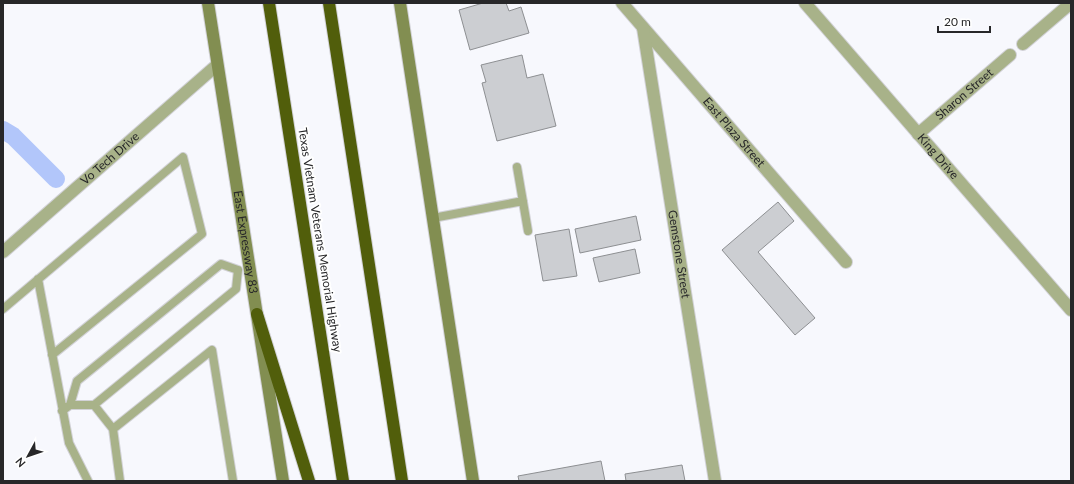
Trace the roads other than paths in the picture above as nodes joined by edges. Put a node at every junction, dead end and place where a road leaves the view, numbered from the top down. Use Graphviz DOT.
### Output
graph roads {
  1 [pos="208,3"];
  2 [pos="269,3"];
  3 [pos="329,3"];
  4 [pos="400,3"];
  5 [pos="622,3"];
  6 [pos="804,3"];
  7 [pos="1071,3"];
  8 [pos="643,28"];
  9 [pos="1023,44"];
  10 [pos="1010,55"];
  11 [pos="217,65"];
  12 [pos="918,134"];
  13 [pos="517,167"];
  14 [pos="524,201"];
  15 [pos="433,218"];
  16 [pos="528,231"];
  17 [pos="3,252"];
  18 [pos="846,262"];
  19 [pos="249,263"];
  20 [pos="238,270"];
  21 [pos="38,278"];
  22 [pos="3,309"];
  23 [pos="1071,310"];
  24 [pos="257,314"];
  25 [pos="52,354"];
  26 [pos="70,405"];
  27 [pos="94,405"];
  28 [pos="62,411"];
  29 [pos="113,429"];
  30 [pos="88,481"];
  31 [pos="120,481"];
  32 [pos="233,481"];
  33 [pos="283,481"];
  34 [pos="309,481"];
  35 [pos="343,481"];
  36 [pos="402,481"];
  37 [pos="473,481"];
  38 [pos="715,481"];
  1 -- 11 [label="main road, East Expressway 83"];
  2 -- 35 [label="highway, Texas Vietnam Veterans Memorial Highway"];
  3 -- 36 [label="highway"];
  4 -- 15 [label="main road"];
  5 -- 8 [label="street, East Plaza Street"];
  6 -- 12 [label="street, King Drive"];
  7 -- 9 [label="street"];
  8 -- 18 [label="street, East Plaza Street"];
  8 -- 38 [label="street, Gemstone Street"];
  10 -- 12 [label="street, Sharon Street"];
  11 -- 17 [label="street, Vo Tech Drive"];
  11 -- 19 [label="main road, East Expressway 83"];
  12 -- 23 [label="street, King Drive"];
  13 -- 14 [label="lane"];
  14 -- 15 [label="lane"];
  14 -- 16 [label="lane"];
  15 -- 37 [label="main road"];
  19 -- 20 [label="lane"];
  19 -- 24 [label="main road, East Expressway 83"];
  20 -- 26 [label="lane"];
  20 -- 27 [label="lane"];
  21 -- 22 [label="lane"];
  21 -- 25 [label="lane"];
  21 -- 25 [label="lane"];
  24 -- 33 [label="main road, East Expressway 83"];
  24 -- 34 [label="highway"];
  25 -- 28 [label="lane"];
  26 -- 27 [label="lane"];
  26 -- 28 [label="lane"];
  27 -- 29 [label="lane"];
  28 -- 30 [label="lane"];
  29 -- 31 [label="lane"];
  29 -- 32 [label="lane"];
}
